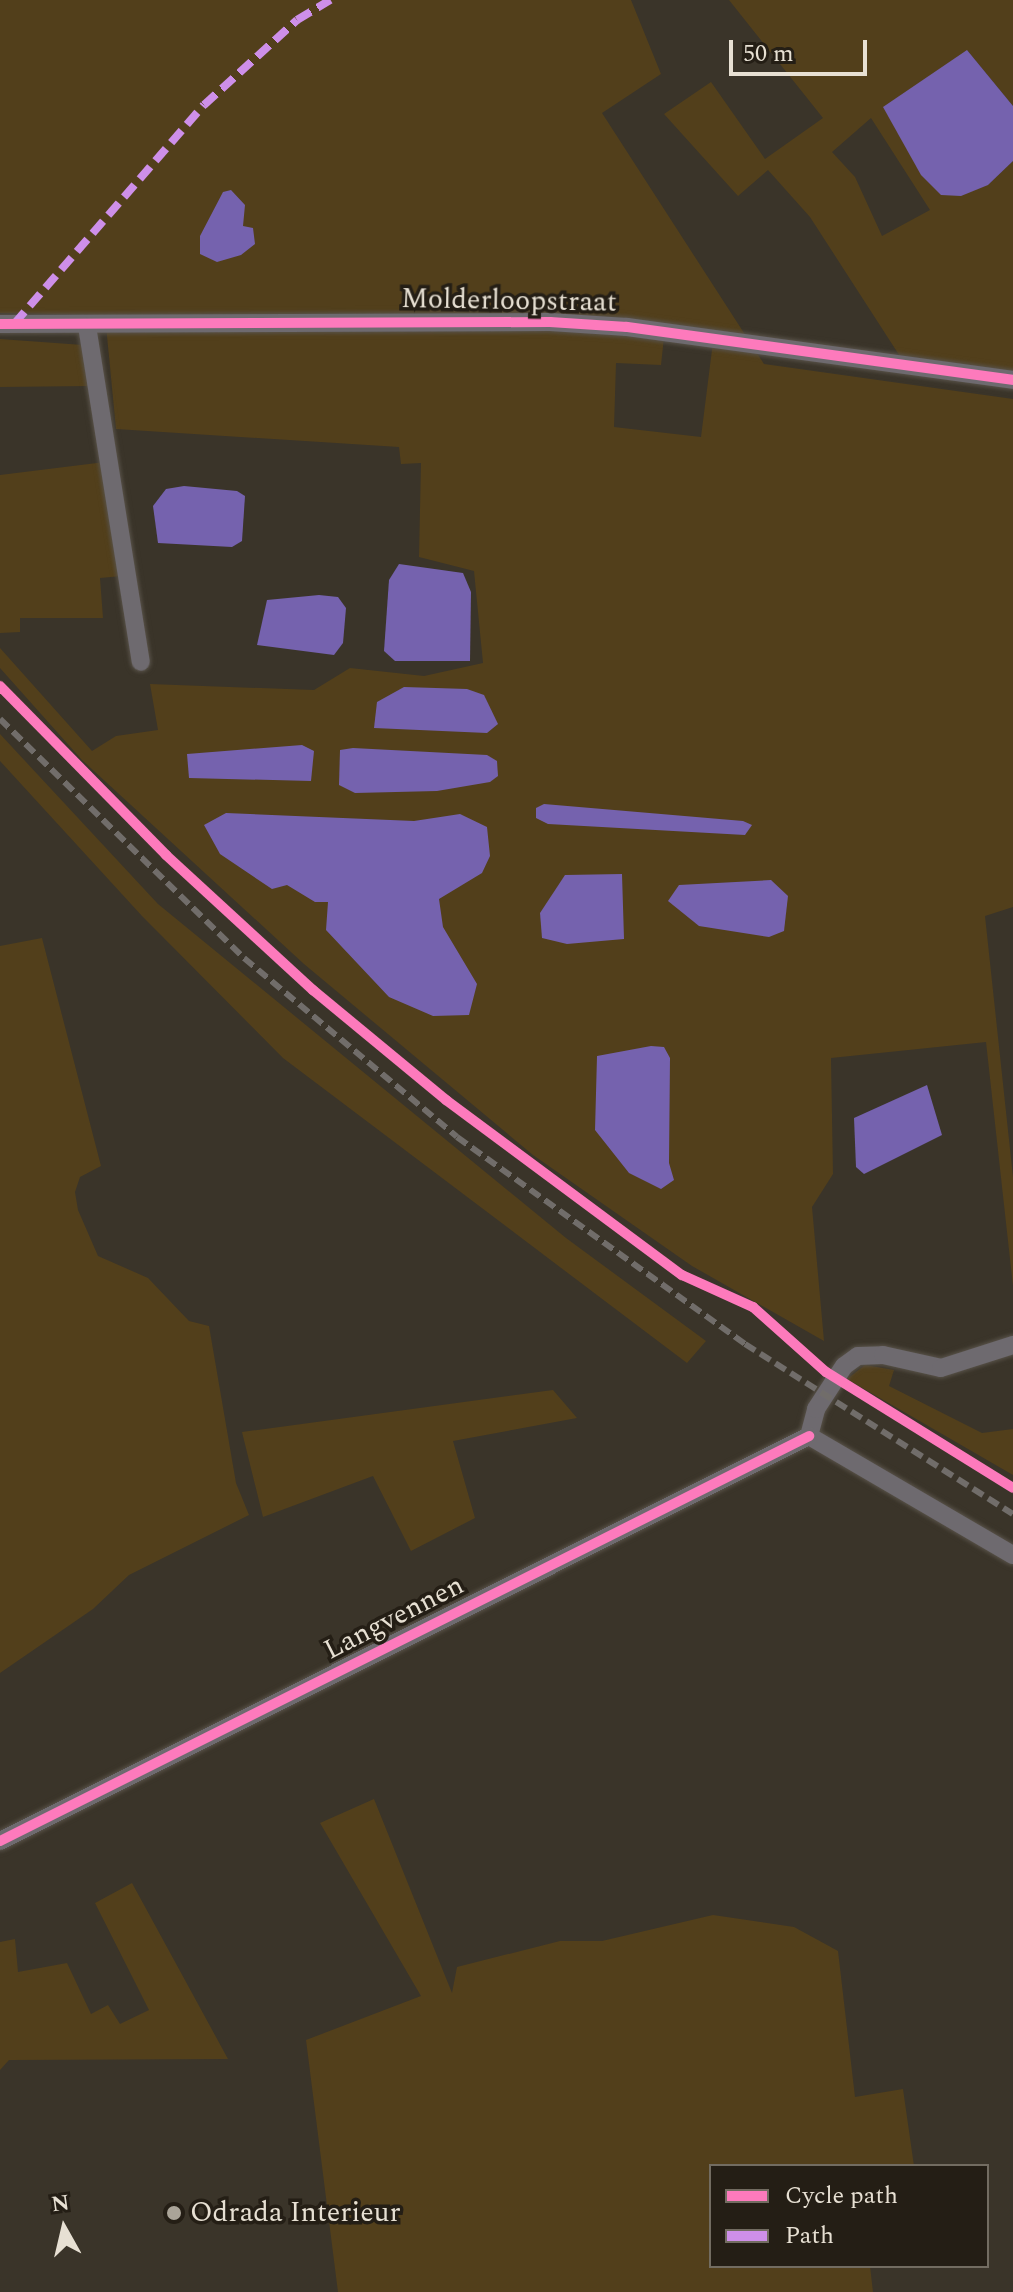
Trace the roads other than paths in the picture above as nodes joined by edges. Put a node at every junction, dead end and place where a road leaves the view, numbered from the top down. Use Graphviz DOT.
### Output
graph roads {
  1 [pos="0,324"];
  2 [pos="87,326"];
  3 [pos="1013,380"];
  4 [pos="141,662"];
  5 [pos="1013,1345"];
  6 [pos="809,1436"];
  7 [pos="1013,1555"];
  8 [pos="0,1841"];
  1 -- 2 [label="street, Molderloopstraat"];
  2 -- 3 [label="street, Molderloopstraat"];
  2 -- 4 [label="street"];
  5 -- 6 [label="street"];
  6 -- 7 [label="street"];
  6 -- 8 [label="street, Langvennen"];
}
